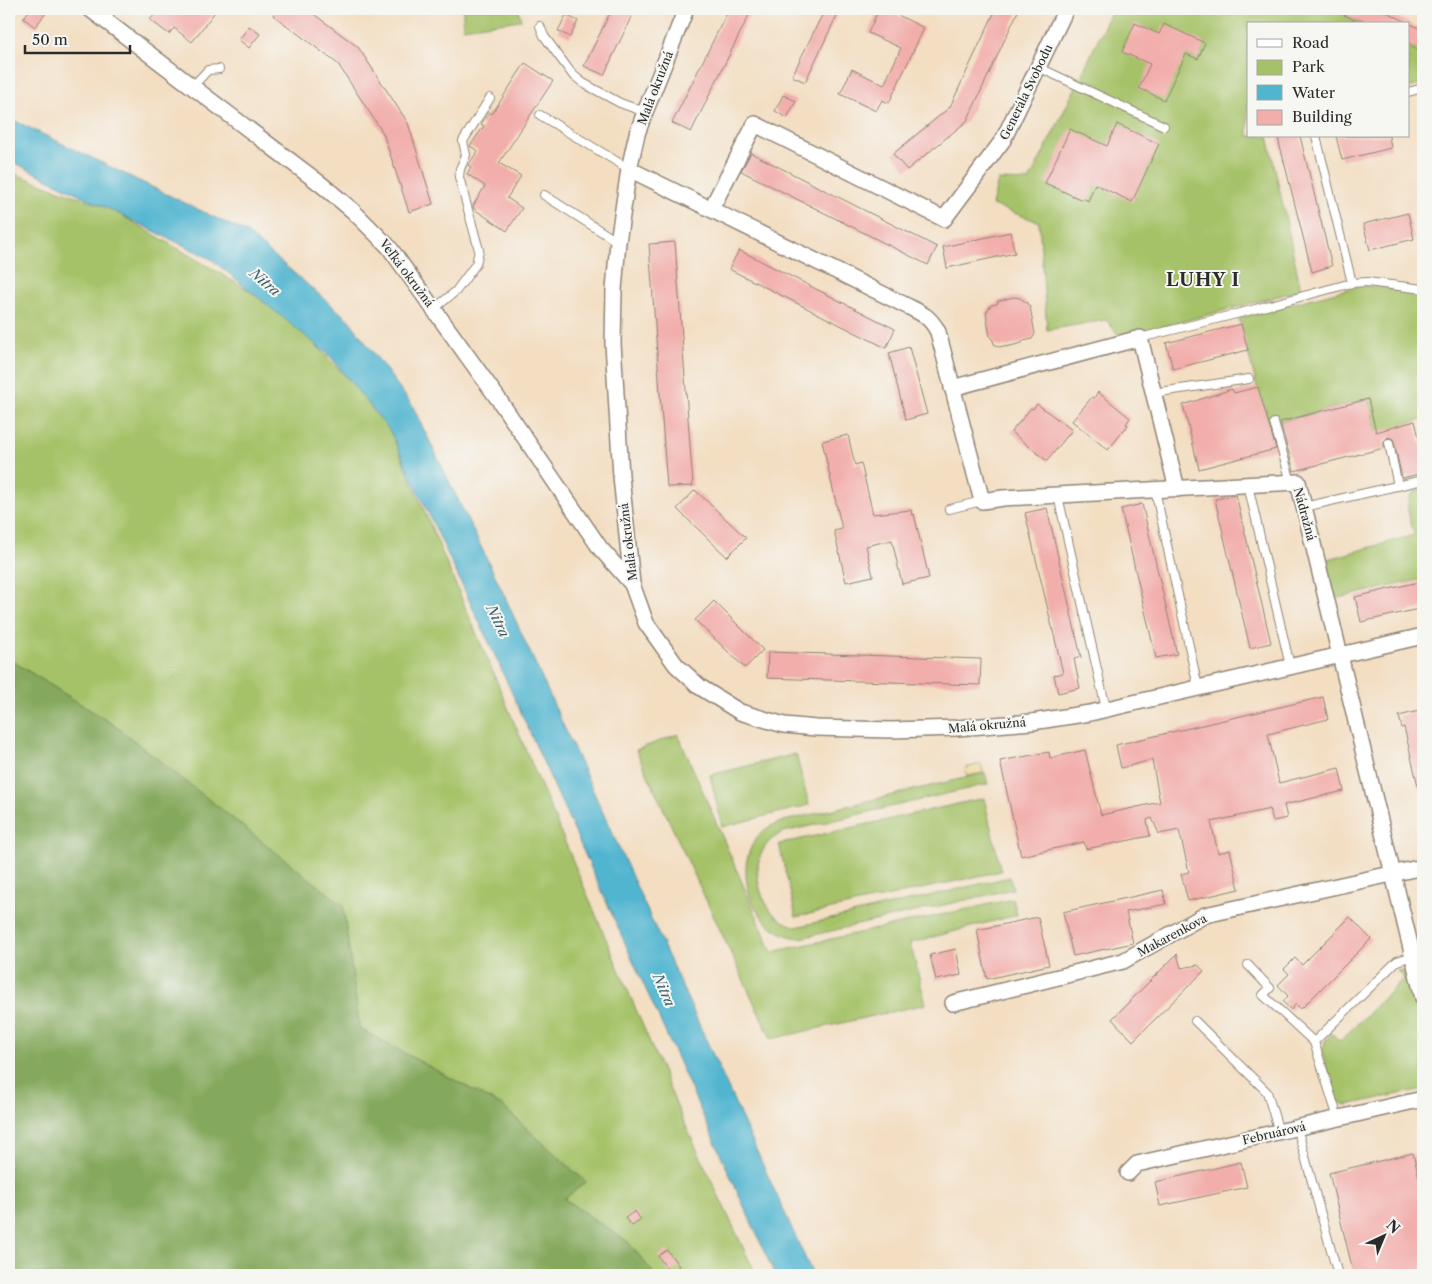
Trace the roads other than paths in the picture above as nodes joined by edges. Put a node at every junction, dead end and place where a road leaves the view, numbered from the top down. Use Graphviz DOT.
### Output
graph roads {
  1 [pos="90,9"];
  2 [pos="686,9"];
  3 [pos="1066,9"];
  4 [pos="109,14"];
  5 [pos="540,26"];
  6 [pos="1038,67"];
  7 [pos="219,69"];
  8 [pos="192,87"];
  9 [pos="1423,88"];
  10 [pos="1410,91"];
  11 [pos="490,98"];
  12 [pos="645,112"];
  13 [pos="540,115"];
  14 [pos="1164,126"];
  15 [pos="1316,138"];
  16 [pos="629,169"];
  17 [pos="544,195"];
  18 [pos="710,209"];
  19 [pos="618,242"];
  20 [pos="1352,283"];
  21 [pos="1423,289"];
  22 [pos="434,309"];
  23 [pos="1140,338"];
  24 [pos="1249,379"];
  25 [pos="952,388"];
  26 [pos="1154,393"];
  27 [pos="1274,423"];
  28 [pos="1389,444"];
  29 [pos="1423,480"];
  30 [pos="1291,482"];
  31 [pos="1248,485"];
  32 [pos="1398,486"];
  33 [pos="1177,489"];
  34 [pos="1155,490"];
  35 [pos="1058,496"];
  36 [pos="982,502"];
  37 [pos="1304,508"];
  38 [pos="949,509"];
  39 [pos="632,584"];
  40 [pos="1423,636"];
  41 [pos="1339,654"];
  42 [pos="1290,666"];
  43 [pos="1198,688"];
  44 [pos="1106,709"];
  45 [pos="1423,868"];
  46 [pos="1394,874"];
  47 [pos="1413,956"];
  48 [pos="1248,965"];
  49 [pos="1423,998"];
  50 [pos="953,1003"];
  51 [pos="1195,1021"];
  52 [pos="1314,1042"];
  53 [pos="1423,1099"];
  54 [pos="1338,1118"];
  55 [pos="1297,1128"];
  56 [pos="1278,1132"];
  57 [pos="1128,1173"];
  58 [pos="1338,1275"];
  1 -- 4 [label="street, Veľká okružná"];
  2 -- 12 [label="street, Malá okružná"];
  3 -- 6 [label="street, Generála Svobodu"];
  4 -- 8 [label="street, Veľká okružná"];
  5 -- 12 [label="lane"];
  6 -- 14 [label="lane"];
  6 -- 18 [label="street, Generála Svobodu"];
  7 -- 8 [label="lane"];
  8 -- 22 [label="street, Veľká okružná"];
  9 -- 10 [label="lane"];
  11 -- 22 [label="lane"];
  12 -- 16 [label="street, Malá okružná"];
  13 -- 16 [label="lane"];
  15 -- 20 [label="lane"];
  16 -- 18 [label="street"];
  16 -- 19 [label="street, Malá okružná"];
  17 -- 19 [label="lane"];
  18 -- 25 [label="street"];
  19 -- 39 [label="street, Malá okružná"];
  20 -- 21 [label="lane"];
  20 -- 23 [label="lane"];
  22 -- 39 [label="street, Veľká okružná"];
  23 -- 25 [label="street"];
  23 -- 26 [label="street"];
  24 -- 26 [label="lane"];
  25 -- 36 [label="street"];
  26 -- 33 [label="street"];
  27 -- 30 [label="lane"];
  28 -- 32 [label="lane"];
  29 -- 32 [label="lane"];
  30 -- 31 [label="street, Nádražná"];
  30 -- 37 [label="street, Nádražná"];
  31 -- 33 [label="street, Nádražná"];
  31 -- 42 [label="lane"];
  32 -- 37 [label="lane"];
  33 -- 34 [label="street, Nádražná"];
  34 -- 35 [label="street, Nádražná"];
  34 -- 43 [label="lane"];
  35 -- 36 [label="street, Nádražná"];
  35 -- 44 [label="lane"];
  36 -- 38 [label="lane"];
  37 -- 41 [label="street, Nádražná"];
  39 -- 44 [label="street, Malá okružná"];
  40 -- 41 [label="street"];
  41 -- 42 [label="street"];
  41 -- 46 [label="street, Nádražná"];
  42 -- 43 [label="street"];
  43 -- 44 [label="street"];
  45 -- 46 [label="street, Makarenkova"];
  46 -- 47 [label="street, Nádražná"];
  46 -- 50 [label="street, Makarenkova"];
  47 -- 49 [label="street, Nádražná"];
  47 -- 52 [label="lane"];
  48 -- 52 [label="lane"];
  51 -- 56 [label="lane"];
  52 -- 54 [label="lane"];
  53 -- 54 [label="street, Februárová"];
  54 -- 55 [label="street, Februárová"];
  55 -- 56 [label="street, Februárová"];
  55 -- 58 [label="lane"];
  56 -- 57 [label="street, Februárová"];
}
